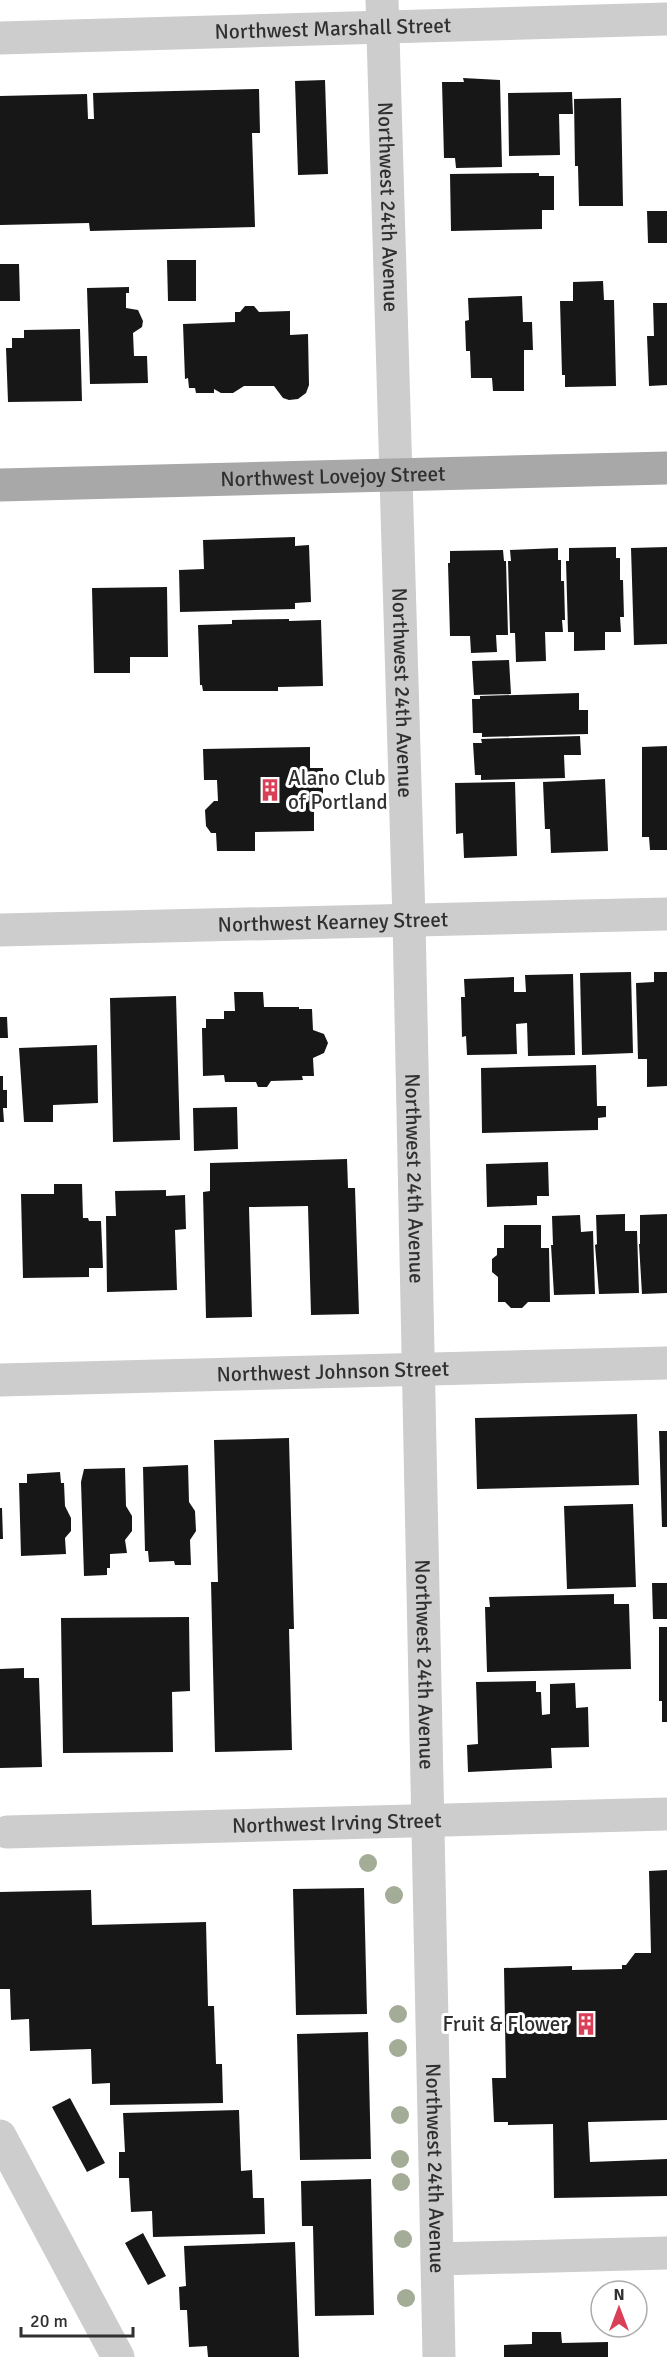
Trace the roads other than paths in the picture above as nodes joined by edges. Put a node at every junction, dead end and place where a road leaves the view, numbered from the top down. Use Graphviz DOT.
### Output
graph roads {
  1 [pos="382,13"];
  2 [pos="667,19"];
  3 [pos="0,38"];
  4 [pos="667,468"];
  5 [pos="395,475"];
  6 [pos="0,485"];
  7 [pos="667,914"];
  8 [pos="409,920"];
  9 [pos="0,930"];
  10 [pos="667,1363"];
  11 [pos="418,1370"];
  12 [pos="0,1380"];
  13 [pos="667,1814"];
  14 [pos="428,1820"];
  15 [pos="7,1832"];
  16 [pos="0,2136"];
  17 [pos="667,2253"];
  18 [pos="437,2259"];
  19 [pos="118,2357"];
  20 [pos="439,2357"];
  1 -- 2 [label="street, Northwest Marshall Street"];
  1 -- 3 [label="street, Northwest Marshall Street"];
  1 -- 5 [label="street, Northwest 24th Avenue"];
  4 -- 5 [label="main road, Northwest Lovejoy Street"];
  5 -- 6 [label="main road, Northwest Lovejoy Street"];
  5 -- 8 [label="street, Northwest 24th Avenue"];
  7 -- 8 [label="street, Northwest Kearney Street"];
  8 -- 9 [label="street, Northwest Kearney Street"];
  8 -- 11 [label="street, Northwest 24th Avenue"];
  10 -- 11 [label="street, Northwest Johnson Street"];
  11 -- 12 [label="street, Northwest Johnson Street"];
  11 -- 14 [label="street, Northwest 24th Avenue"];
  13 -- 14 [label="street, Northwest Irving Street"];
  14 -- 15 [label="street, Northwest Irving Street"];
  14 -- 18 [label="street, Northwest 24th Avenue"];
  16 -- 19 [label="street"];
  17 -- 18 [label="street"];
  18 -- 20 [label="street, Northwest 24th Avenue"];
}
